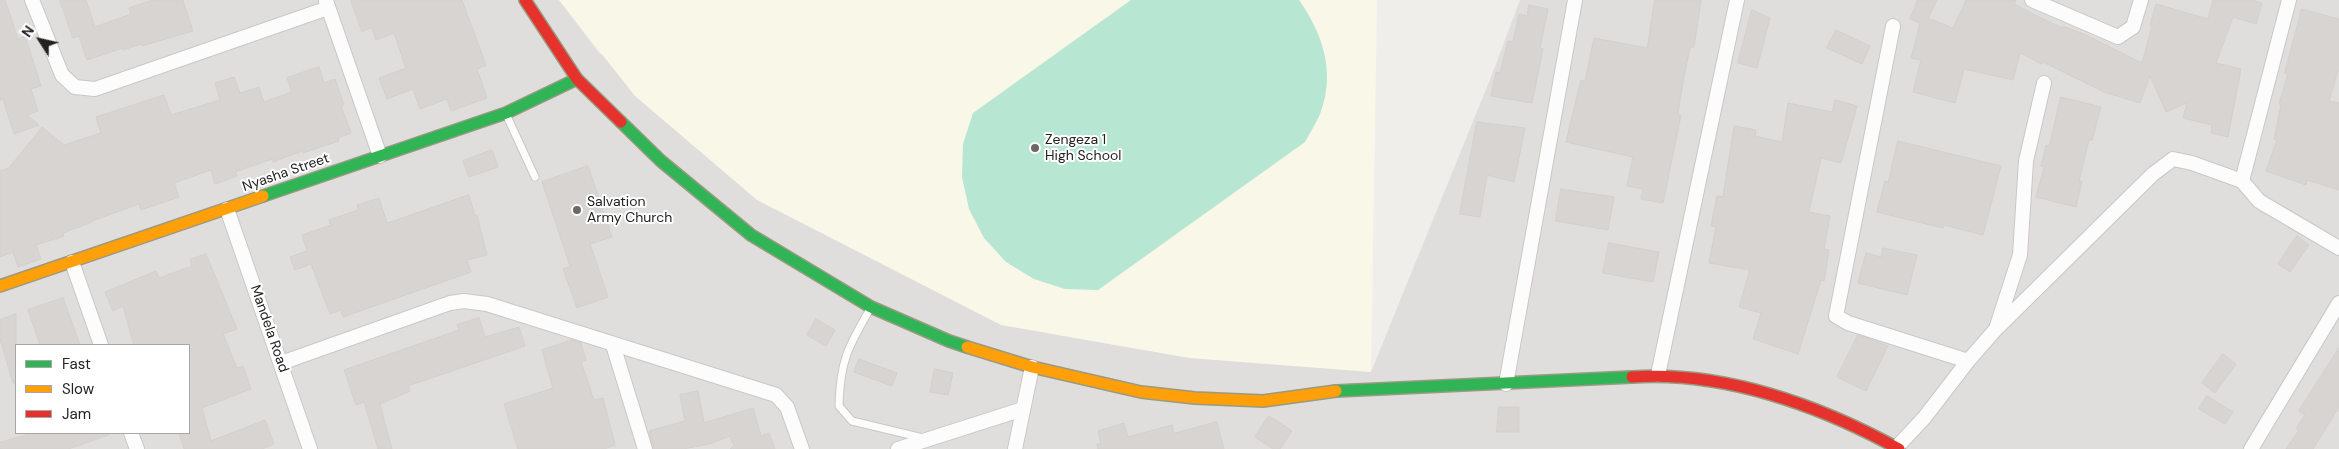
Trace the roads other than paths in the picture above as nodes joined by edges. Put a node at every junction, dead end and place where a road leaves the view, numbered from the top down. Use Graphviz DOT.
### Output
graph roads {
  1 [pos="32,0"];
  2 [pos="525,0"];
  3 [pos="1575,0"];
  4 [pos="1737,0"];
  5 [pos="2032,0"];
  6 [pos="2141,0"];
  7 [pos="2289,0"];
  8 [pos="327,4"];
  9 [pos="1894,26"];
  10 [pos="577,78"];
  11 [pos="2044,83"];
  12 [pos="506,113"];
  13 [pos="380,156"];
  14 [pos="534,177"];
  15 [pos="2242,182"];
  16 [pos="228,209"];
  17 [pos="2339,248"];
  18 [pos="72,262"];
  19 [pos="0,286"];
  20 [pos="2339,303"];
  21 [pos="871,307"];
  22 [pos="1996,329"];
  23 [pos="101,344"];
  24 [pos="613,345"];
  25 [pos="1968,360"];
  26 [pos="281,363"];
  27 [pos="1032,367"];
  28 [pos="1658,375"];
  29 [pos="1506,384"];
  30 [pos="1023,409"];
  31 [pos="132,434"];
  32 [pos="929,439"];
  33 [pos="137,449"];
  34 [pos="310,449"];
  35 [pos="646,449"];
  36 [pos="802,449"];
  37 [pos="898,449"];
  38 [pos="1015,449"];
  39 [pos="1897,449"];
  40 [pos="2252,449"];
  1 -- 8 [label="street"];
  2 -- 10 [label="street"];
  3 -- 29 [label="street"];
  4 -- 28 [label="street"];
  5 -- 6 [label="street"];
  7 -- 15 [label="street"];
  8 -- 13 [label="street"];
  9 -- 25 [label="street"];
  10 -- 12 [label="street, Nyasha Street"];
  10 -- 21 [label="street"];
  11 -- 22 [label="street"];
  12 -- 13 [label="street, Nyasha Street"];
  12 -- 14 [label="lane"];
  13 -- 16 [label="street, Nyasha Street"];
  15 -- 17 [label="street"];
  15 -- 22 [label="street"];
  16 -- 18 [label="street, Nyasha Street"];
  16 -- 26 [label="street, Mandela Road"];
  18 -- 19 [label="street, Nyasha Street"];
  18 -- 23 [label="street"];
  20 -- 40 [label="street"];
  21 -- 27 [label="street"];
  21 -- 32 [label="lane"];
  22 -- 25 [label="street"];
  24 -- 26 [label="street"];
  24 -- 35 [label="street"];
  24 -- 36 [label="street"];
  25 -- 39 [label="street"];
  26 -- 34 [label="street, Mandela Road"];
  27 -- 29 [label="street"];
  27 -- 30 [label="street"];
  28 -- 29 [label="street"];
  28 -- 39 [label="street"];
  30 -- 32 [label="street"];
  30 -- 38 [label="street"];
  31 -- 33 [label="street"];
  32 -- 37 [label="street"];
}
